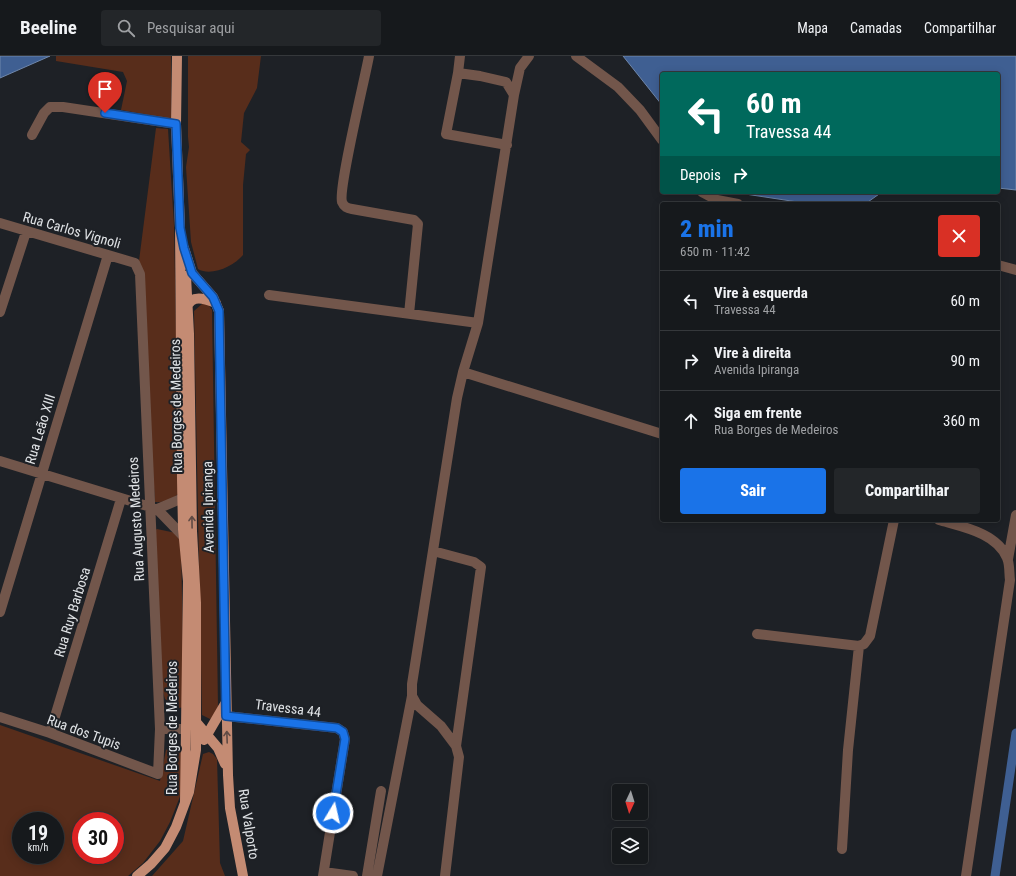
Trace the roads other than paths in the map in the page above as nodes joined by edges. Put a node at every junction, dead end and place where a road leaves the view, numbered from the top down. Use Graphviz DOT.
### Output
graph roads {
  1 [pos="177,56"];
  2 [pos="369,56"];
  3 [pos="460,56"];
  4 [pos="529,56"];
  5 [pos="575,57"];
  6 [pos="458,73"];
  7 [pos="514,95"];
  8 [pos="176,124"];
  9 [pos="32,135"];
  10 [pos="660,137"];
  11 [pos="507,145"];
  12 [pos="706,194"];
  13 [pos="728,202"];
  14 [pos="0,223"];
  15 [pos="180,228"];
  16 [pos="26,232"];
  17 [pos="184,248"];
  18 [pos="108,255"];
  19 [pos="135,263"];
  20 [pos="1000,266"];
  21 [pos="1016,270"];
  22 [pos="269,295"];
  23 [pos="216,302"];
  24 [pos="188,303"];
  25 [pos="0,312"];
  26 [pos="409,314"];
  27 [pos="478,323"];
  28 [pos="463,372"];
  29 [pos="660,433"];
  30 [pos="0,461"];
  31 [pos="41,474"];
  32 [pos="183,494"];
  33 [pos="121,499"];
  34 [pos="153,508"];
  35 [pos="1016,516"];
  36 [pos="894,522"];
  37 [pos="946,522"];
  38 [pos="184,537"];
  39 [pos="433,551"];
  40 [pos="1008,559"];
  41 [pos="188,581"];
  42 [pos="0,612"];
  43 [pos="757,634"];
  44 [pos="859,646"];
  45 [pos="412,696"];
  46 [pos="225,704"];
  47 [pos="226,716"];
  48 [pos="0,717"];
  49 [pos="197,723"];
  50 [pos="160,729"];
  51 [pos="180,729"];
  52 [pos="50,733"];
  53 [pos="207,735"];
  54 [pos="456,746"];
  55 [pos="195,760"];
  56 [pos="158,774"];
  57 [pos="228,776"];
  58 [pos="380,791"];
  59 [pos="185,802"];
  60 [pos="842,849"];
  61 [pos="323,874"];
  62 [pos="137,876"];
  63 [pos="243,876"];
  64 [pos="353,876"];
  65 [pos="367,876"];
  66 [pos="377,876"];
  67 [pos="445,876"];
  68 [pos="966,876"];
  1 -- 8 [label="main road, Rua Borges de Medeiros"];
  2 -- 26 [label="street"];
  3 -- 6 [label="street"];
  4 -- 7 [label="street"];
  5 -- 10 [label="street"];
  6 -- 7 [label="street"];
  6 -- 11 [label="street"];
  7 -- 11 [label="street"];
  8 -- 9 [label="street"];
  8 -- 15 [label="main road, Rua Borges de Medeiros"];
  11 -- 27 [label="street"];
  12 -- 13 [label="street"];
  14 -- 16 [label="street, Rua Carlos Vignoli"];
  15 -- 17 [label="main road, Rua Borges de Medeiros"];
  15 -- 32 [label="main road, Rua Borges de Medeiros"];
  16 -- 18 [label="street, Rua Carlos Vignoli"];
  16 -- 25 [label="street"];
  17 -- 23 [label="main road, Avenida Ipiranga"];
  17 -- 24 [label="main road, Rua Borges de Medeiros"];
  18 -- 19 [label="street, Rua Carlos Vignoli"];
  18 -- 31 [label="street, Rua Leão XIII"];
  19 -- 34 [label="street, Rua Augusto Medeiros"];
  20 -- 21 [label="street"];
  22 -- 26 [label="street"];
  23 -- 24 [label="main road"];
  23 -- 46 [label="main road, Avenida Ipiranga"];
  24 -- 32 [label="main road"];
  49 -- 24 [label="main road, Rua Borges de Medeiros, one-way"];
  26 -- 27 [label="street"];
  27 -- 28 [label="street"];
  28 -- 29 [label="street"];
  28 -- 39 [label="street"];
  30 -- 31 [label="street"];
  31 -- 33 [label="street"];
  31 -- 42 [label="street, Rua Leão XIII"];
  32 -- 34 [label="street"];
  32 -- 38 [label="main road, Rua Borges de Medeiros"];
  33 -- 34 [label="street"];
  33 -- 52 [label="street, Rua Ruy Barbosa"];
  34 -- 38 [label="street"];
  34 -- 50 [label="street, Rua Augusto Medeiros"];
  35 -- 40 [label="street"];
  36 -- 44 [label="street"];
  37 -- 40 [label="street"];
  38 -- 41 [label="main road, Rua Borges de Medeiros"];
  39 -- 45 [label="street"];
  39 -- 54 [label="street"];
  40 -- 68 [label="street"];
  41 -- 49 [label="main road"];
  41 -- 59 [label="main road, Rua Borges de Medeiros"];
  43 -- 44 [label="street"];
  44 -- 60 [label="street"];
  45 -- 54 [label="street"];
  45 -- 66 [label="street"];
  46 -- 47 [label="main road, Avenida Ipiranga"];
  46 -- 53 [label="main road"];
  57 -- 47 [label="main road, Avenida Ipiranga, one-way"];
  47 -- 61 [label="street, Travessa 44"];
  48 -- 52 [label="street, Rua dos Tupis"];
  49 -- 53 [label="main road"];
  49 -- 55 [label="main road, Rua Borges de Medeiros"];
  50 -- 51 [label="street"];
  50 -- 56 [label="street, Rua Augusto Medeiros"];
  52 -- 56 [label="street, Rua dos Tupis"];
  53 -- 55 [label="main road"];
  53 -- 57 [label="main road"];
  54 -- 67 [label="street"];
  55 -- 59 [label="main road, Rua Borges de Medeiros"];
  57 -- 63 [label="main road, Rua Valporto"];
  58 -- 65 [label="street"];
  59 -- 62 [label="main road"];
  61 -- 64 [label="street"];
}
